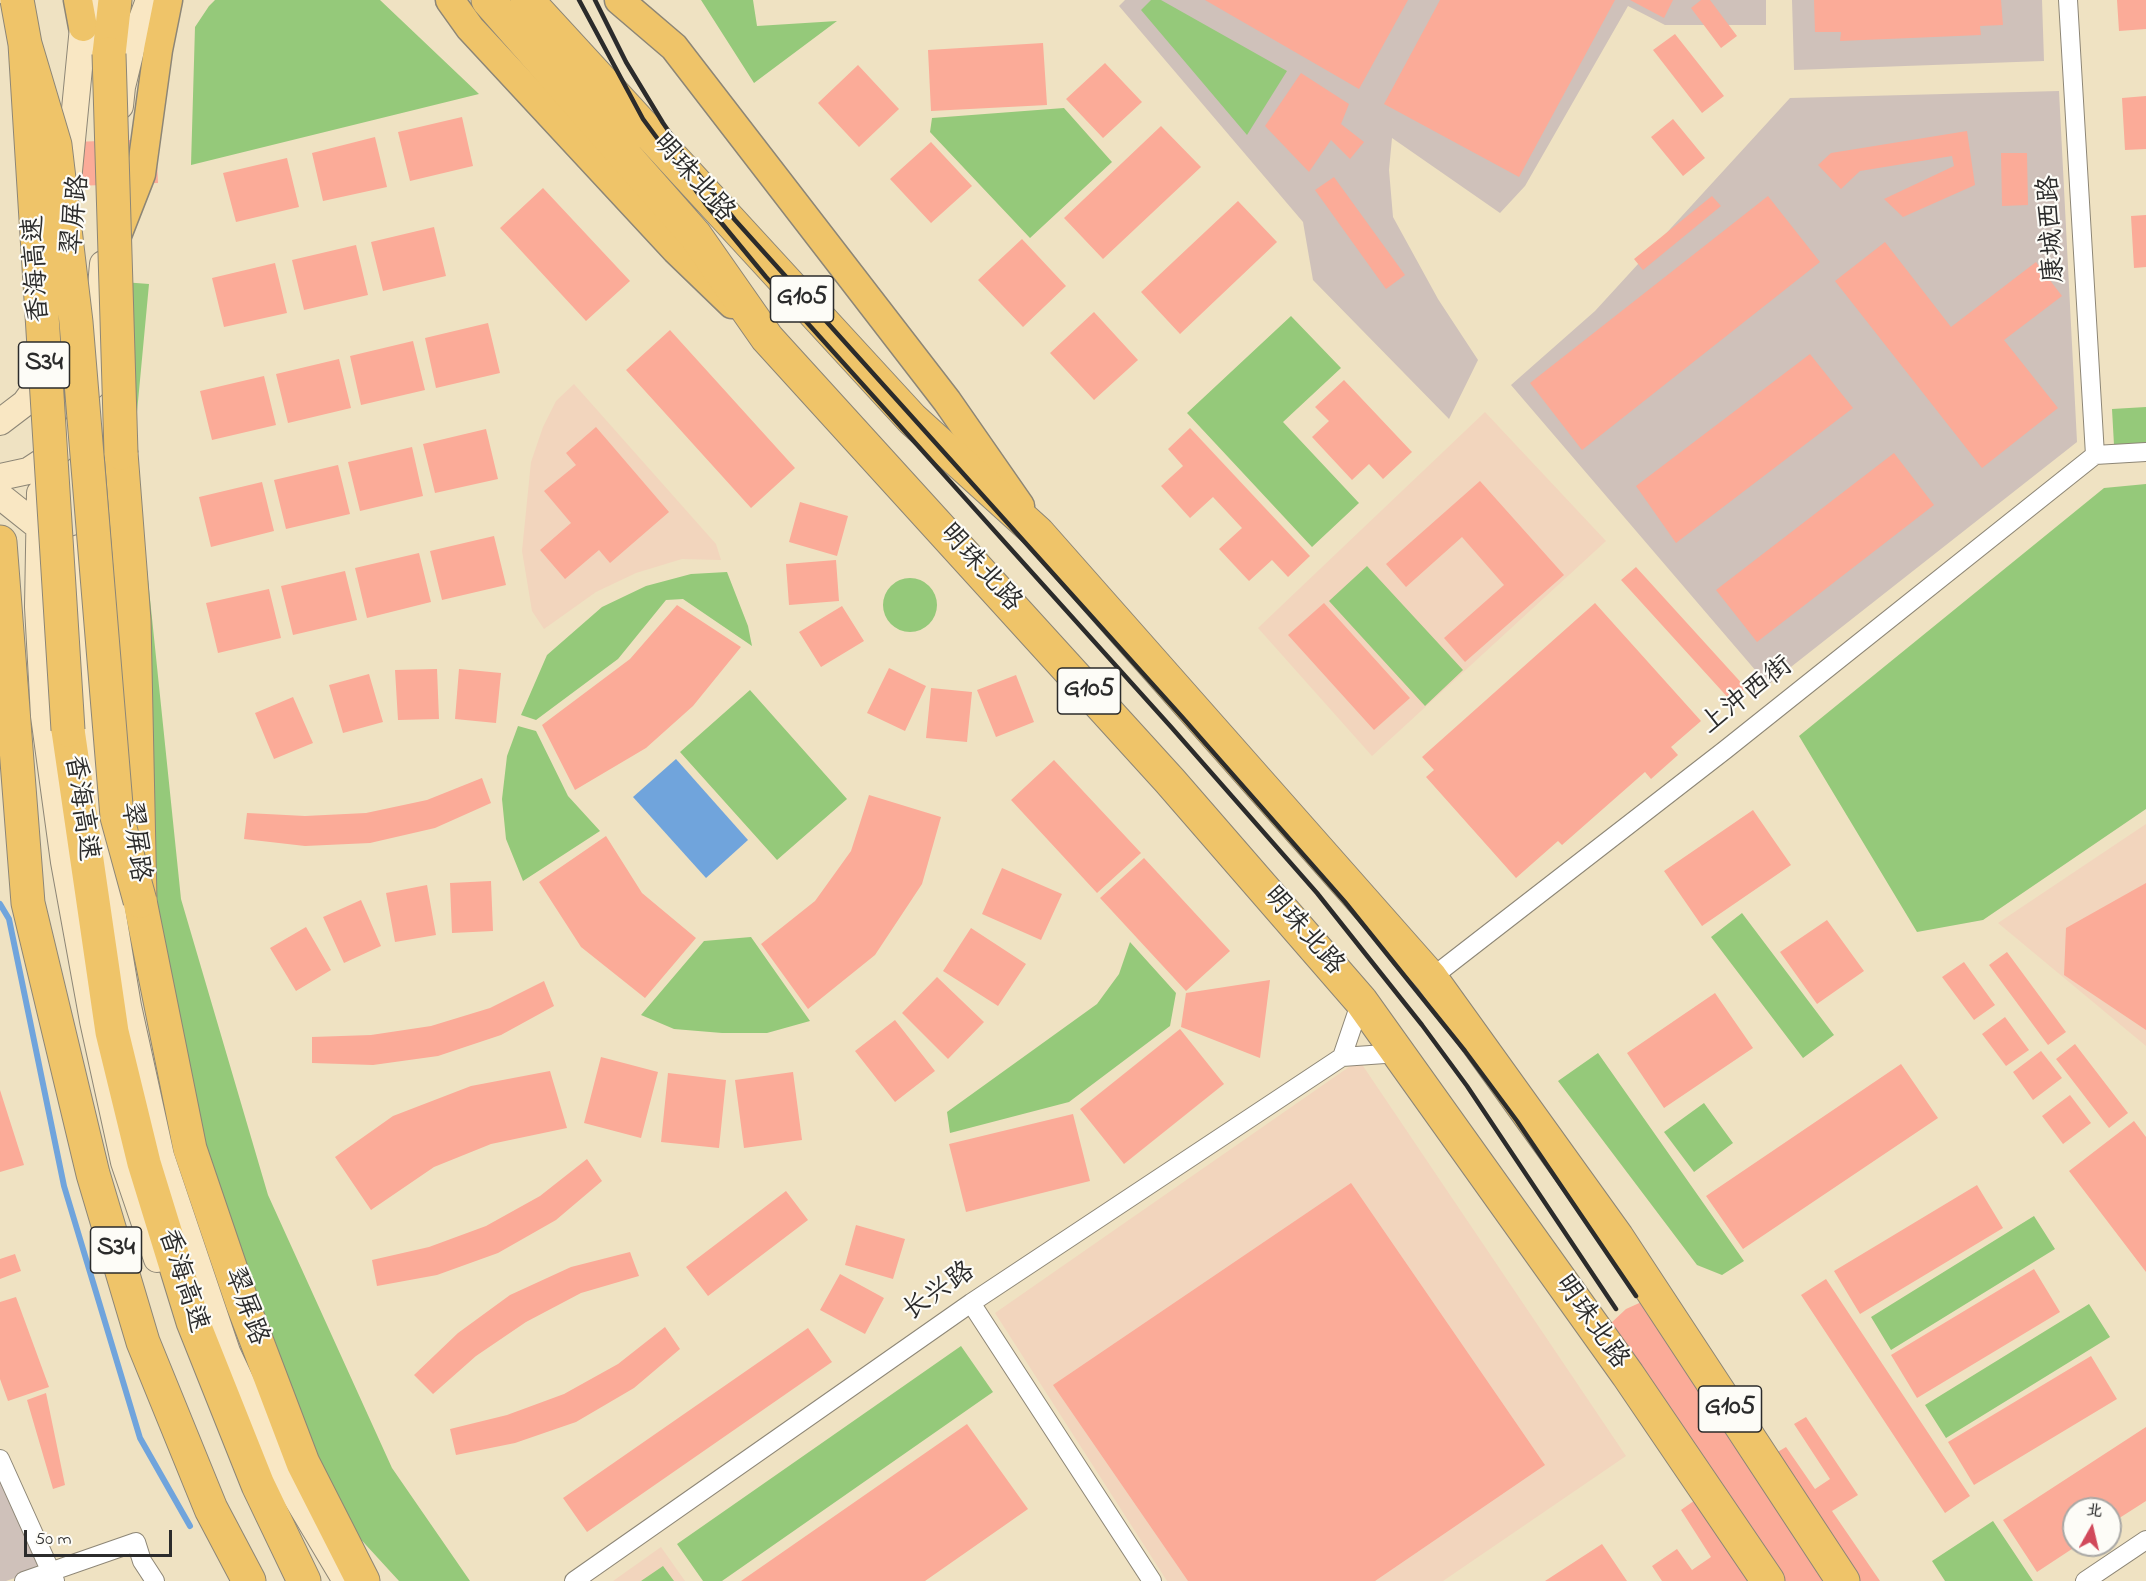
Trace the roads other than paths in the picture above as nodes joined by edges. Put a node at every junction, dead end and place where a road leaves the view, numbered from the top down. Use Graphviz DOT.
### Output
graph roads {
  1 [pos="17,0"];
  2 [pos="115,0"];
  3 [pos="431,0"];
  4 [pos="450,0"];
  5 [pos="488,0"];
  6 [pos="527,0"];
  7 [pos="619,0"];
  8 [pos="647,0"];
  9 [pos="2068,0"];
  10 [pos="165,2"];
  11 [pos="84,9"];
  12 [pos="470,28"];
  13 [pos="25,44"];
  14 [pos="674,47"];
  15 [pos="102,274"];
  16 [pos="767,338"];
  17 [pos="50,368"];
  18 [pos="91,397"];
  19 [pos="0,422"];
  20 [pos="2146,452"];
  21 [pos="2095,455"];
  22 [pos="0,464"];
  23 [pos="37,470"];
  24 [pos="0,477"];
  25 [pos="0,496"];
  26 [pos="81,519"];
  27 [pos="39,527"];
  28 [pos="1038,532"];
  29 [pos="0,542"];
  30 [pos="0,794"];
  31 [pos="140,901"];
  32 [pos="27,903"];
  33 [pos="1431,978"];
  34 [pos="1361,1001"];
  35 [pos="1399,1053"];
  36 [pos="1342,1058"];
  37 [pos="971,1303"];
  38 [pos="0,1459"];
  39 [pos="2146,1540"];
  40 [pos="52,1576"];
  41 [pos="24,1581"];
  42 [pos="154,1581"];
  43 [pos="249,1581"];
  44 [pos="294,1581"];
  45 [pos="304,1581"];
  46 [pos="346,1581"];
  47 [pos="363,1581"];
  48 [pos="574,1581"];
  49 [pos="1152,1581"];
  50 [pos="1768,1581"];
  51 [pos="1843,1581"];
  52 [pos="2085,1581"];
  1 -- 13 [label="highway, 香海高速 / S34, bridge"];
  2 -- 31 [label="highway, bridge"];
  3 -- 12 [label="main road"];
  4 -- 12 [label="main road, 明珠北路 / G105"];
  5 -- 16 [label="highway, 明珠北路 / G105"];
  6 -- 28 [label="highway, 明珠北路 / G105"];
  7 -- 14 [label="main road, 明珠北路 / G105"];
  8 -- 14 [label="main road"];
  9 -- 21 [label="street, 康城西路"];
  10 -- 15 [label="main road"];
  11 -- 17 [label="main road, 翠屏路"];
  12 -- 16 [label="main road, 明珠北路 / G105"];
  13 -- 31 [label="highway, bridge"];
  13 -- 45 [label="highway, 香海高速 / S34, bridge"];
  14 -- 28 [label="main road, 明珠北路 / G105"];
  15 -- 18 [label="main road, 翠屏路"];
  16 -- 34 [label="highway, 明珠北路 / G105"];
  17 -- 19 [label="main road"];
  17 -- 23 [label="main road, 翠屏路"];
  18 -- 23 [label="main road"];
  18 -- 26 [label="main road, 翠屏路"];
  20 -- 21 [label="street"];
  21 -- 33 [label="street, 上沖西街"];
  22 -- 23 [label="main road"];
  23 -- 24 [label="main road"];
  23 -- 26 [label="main road"];
  23 -- 27 [label="main road, 翠屏路"];
  25 -- 27 [label="main road"];
  26 -- 46 [label="main road, 翠屏路"];
  27 -- 44 [label="main road, 翠屏路"];
  28 -- 33 [label="highway, 明珠北路 / G105"];
  29 -- 32 [label="highway, 香海高速 / S34"];
  30 -- 32 [label="highway"];
  31 -- 47 [label="highway"];
  32 -- 43 [label="highway, 香海高速 / S34"];
  33 -- 51 [label="highway, 明珠北路 / G105"];
  34 -- 35 [label="highway, 明珠北路 / G105"];
  34 -- 36 [label="street"];
  35 -- 36 [label="street, 长兴路"];
  35 -- 50 [label="highway, 明珠北路 / G105"];
  36 -- 37 [label="street, 长兴路"];
  37 -- 48 [label="street, 长兴路"];
  37 -- 49 [label="street"];
  38 -- 40 [label="street"];
  39 -- 52 [label="street"];
  40 -- 41 [label="street"];
  40 -- 42 [label="street"];
}
